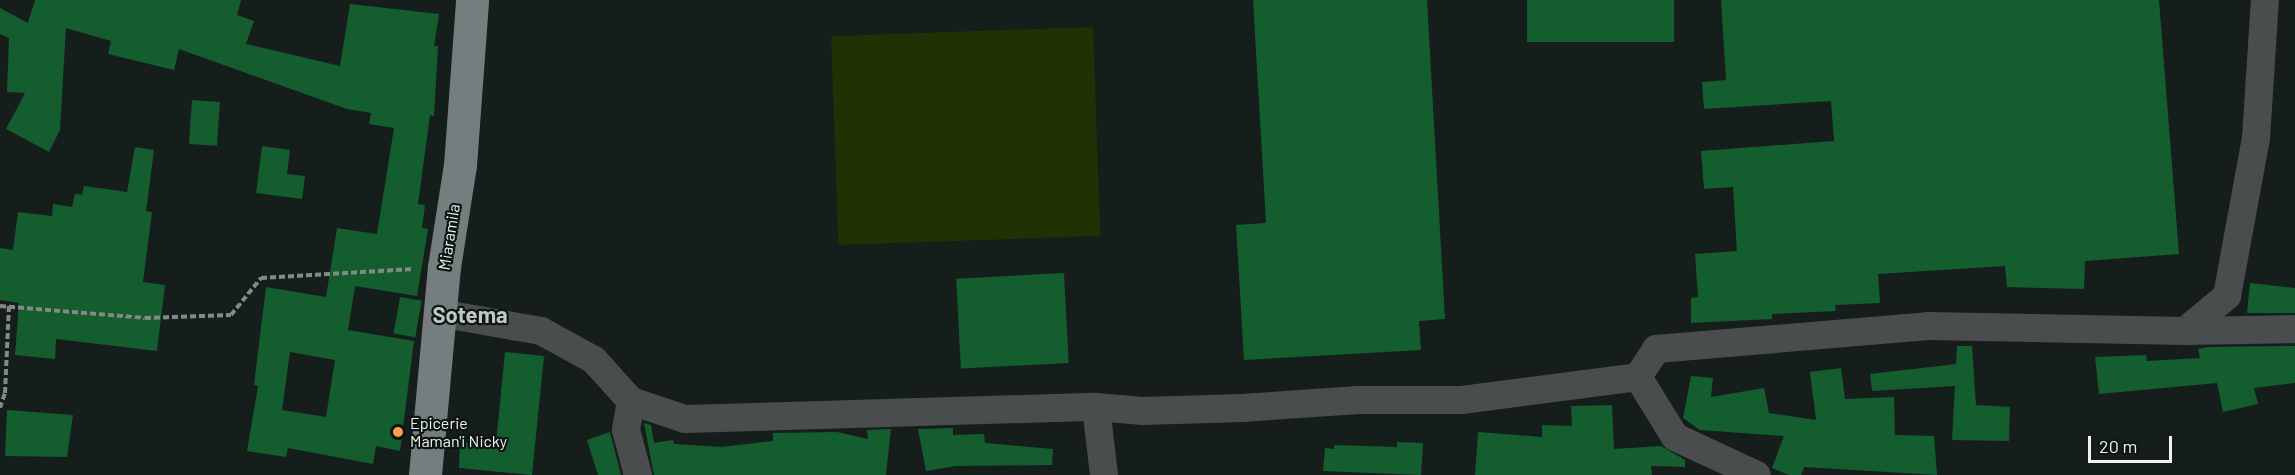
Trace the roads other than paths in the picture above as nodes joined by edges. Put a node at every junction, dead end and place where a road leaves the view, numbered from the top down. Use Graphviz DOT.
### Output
graph roads {
  1 [pos="472,0"];
  2 [pos="2265,0"];
  3 [pos="439,313"];
  4 [pos="2295,329"];
  5 [pos="2186,331"];
  6 [pos="1638,377"];
  7 [pos="631,401"];
  8 [pos="1096,407"];
  9 [pos="425,475"];
  10 [pos="638,475"];
  11 [pos="1104,475"];
  12 [pos="1757,475"];
  1 -- 3 [label="main road, Miaramila"];
  2 -- 5 [label="street"];
  3 -- 7 [label="street"];
  3 -- 9 [label="main road, Miaramila"];
  4 -- 5 [label="street"];
  5 -- 6 [label="street"];
  6 -- 8 [label="street"];
  6 -- 12 [label="street"];
  7 -- 8 [label="street"];
  7 -- 10 [label="street"];
  8 -- 11 [label="street"];
}
